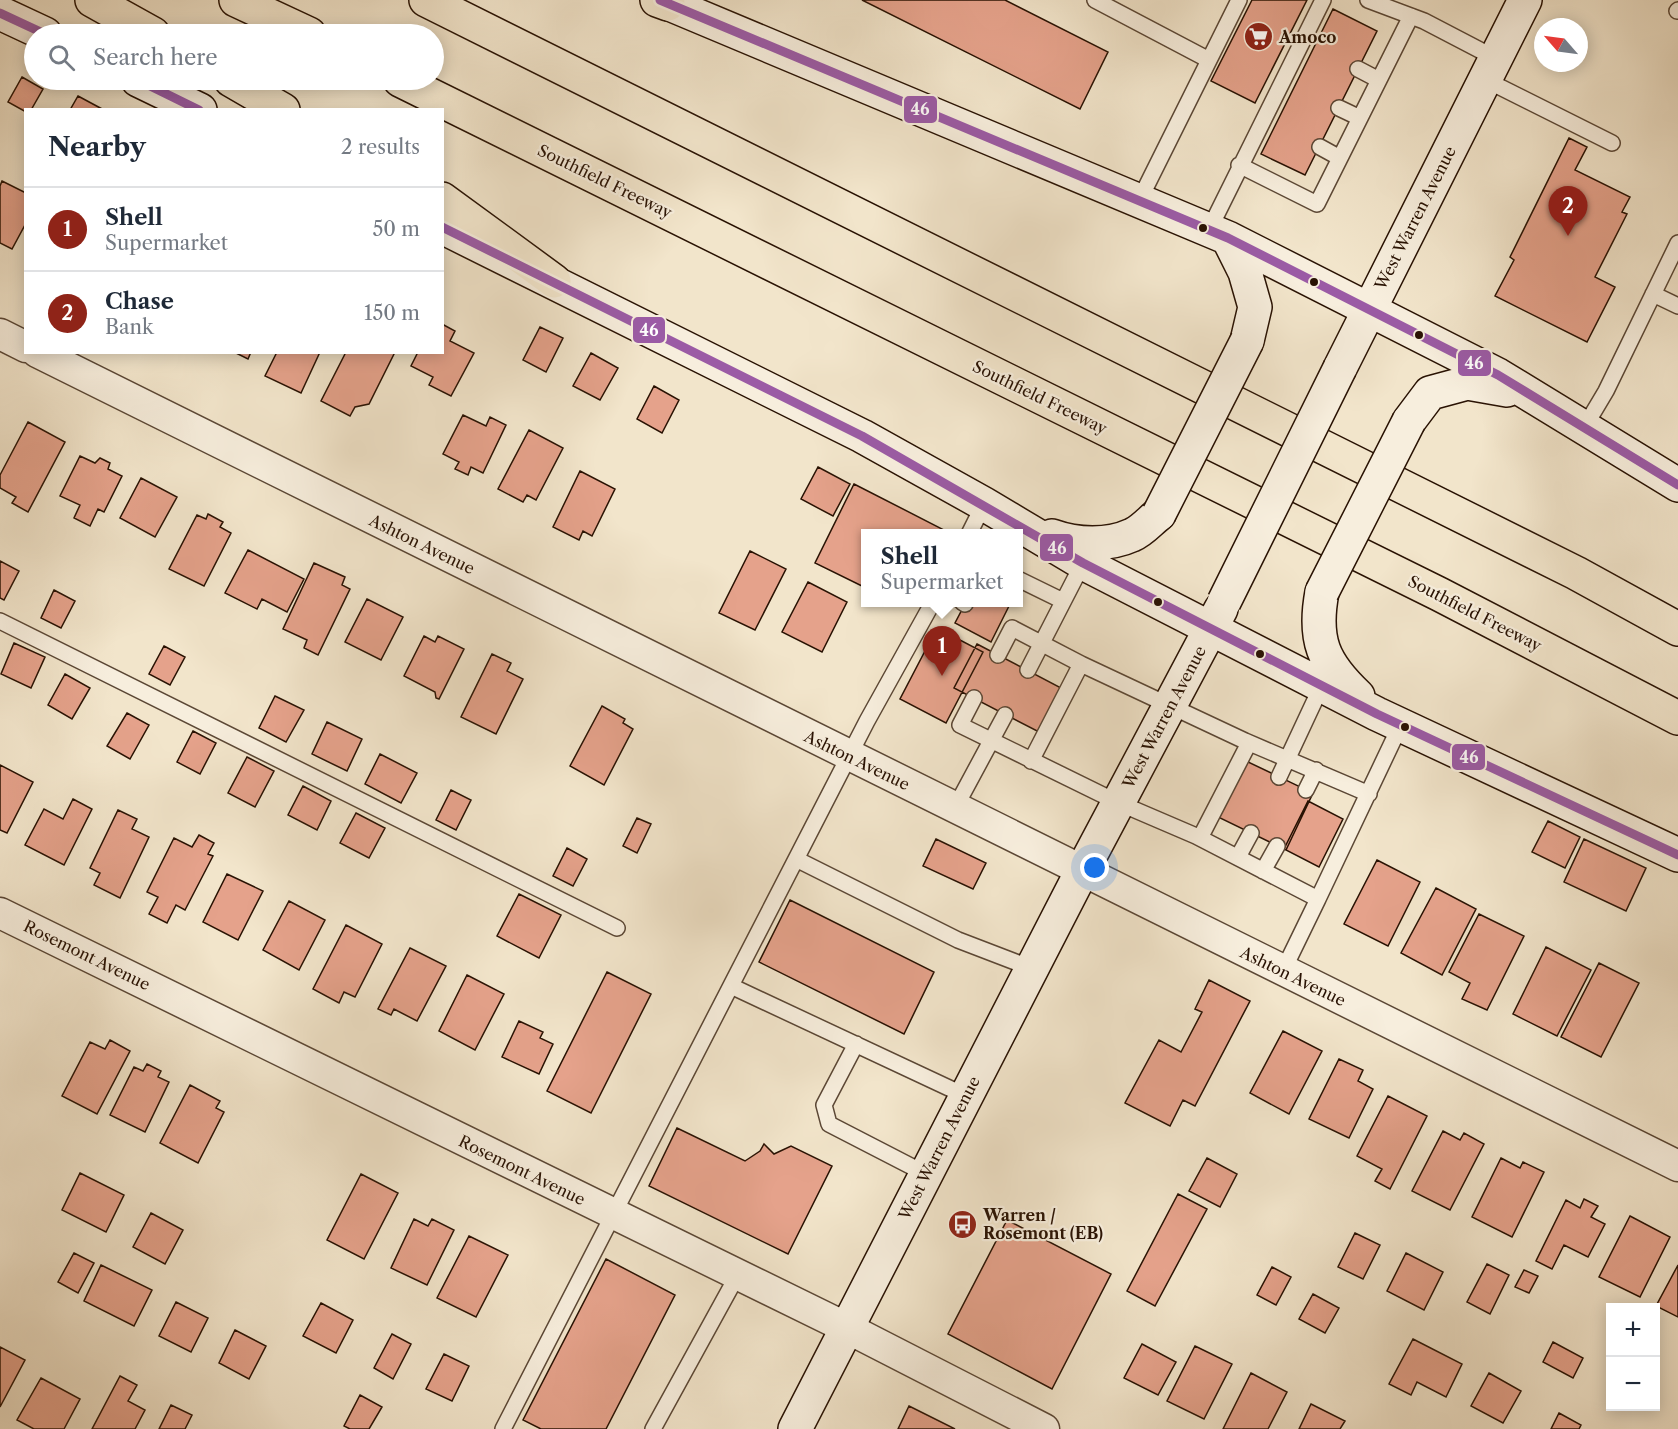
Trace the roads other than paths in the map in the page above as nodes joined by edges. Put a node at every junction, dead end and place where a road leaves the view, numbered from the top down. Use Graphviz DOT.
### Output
graph roads {
  1 [pos="92,0"];
  2 [pos="236,0"];
  3 [pos="426,0"];
  4 [pos="1095,0"];
  5 [pos="1239,0"];
  6 [pos="1323,0"];
  7 [pos="1368,0"];
  8 [pos="1525,0"];
  9 [pos="662,1"];
  10 [pos="0,13"];
  11 [pos="1411,16"];
  12 [pos="24,24"];
  13 [pos="135,24"];
  14 [pos="288,24"];
  15 [pos="1209,60"];
  16 [pos="1358,69"];
  17 [pos="1489,69"];
  18 [pos="1379,80"];
  19 [pos="159,90"];
  20 [pos="248,90"];
  21 [pos="420,90"];
  22 [pos="196,108"];
  23 [pos="280,108"];
  24 [pos="1339,108"];
  25 [pos="1359,118"];
  26 [pos="1612,143"];
  27 [pos="1320,147"];
  28 [pos="1340,158"];
  29 [pos="1239,165"];
  30 [pos="444,200"];
  31 [pos="1139,201"];
  32 [pos="444,228"];
  33 [pos="1218,234"];
  34 [pos="1678,243"];
  35 [pos="1674,260"];
  36 [pos="554,280"];
  37 [pos="1653,294"];
  38 [pos="1678,306"];
  39 [pos="1369,310"];
  40 [pos="0,334"];
  41 [pos="24,346"];
  42 [pos="41,354"];
  43 [pos="1527,393"];
  44 [pos="1584,428"];
  45 [pos="1678,485"];
  46 [pos="998,512"];
  47 [pos="976,529"];
  48 [pos="1083,563"];
  49 [pos="1023,581"];
  50 [pos="1063,601"];
  51 [pos="931,607"];
  52 [pos="1217,615"];
  53 [pos="0,621"];
  54 [pos="1678,629"];
  55 [pos="1042,644"];
  56 [pos="998,655"];
  57 [pos="1081,663"];
  58 [pos="1028,670"];
  59 [pos="1322,685"];
  60 [pos="974,698"];
  61 [pos="1169,706"];
  62 [pos="1005,715"];
  63 [pos="1678,718"];
  64 [pos="1389,719"];
  65 [pos="990,741"];
  66 [pos="1249,743"];
  67 [pos="850,756"];
  68 [pos="1288,758"];
  69 [pos="1031,761"];
  70 [pos="1316,770"];
  71 [pos="1279,777"];
  72 [pos="1306,790"];
  73 [pos="1369,794"];
  74 [pos="1119,803"];
  75 [pos="955,808"];
  76 [pos="1251,833"];
  77 [pos="1200,838"];
  78 [pos="1277,846"];
  79 [pos="1678,855"];
  80 [pos="1238,857"];
  81 [pos="796,859"];
  82 [pos="1082,871"];
  83 [pos="1263,871"];
  84 [pos="1318,899"];
  85 [pos="0,913"];
  86 [pos="618,928"];
  87 [pos="1031,968"];
  88 [pos="1283,971"];
  89 [pos="731,986"];
  90 [pos="856,1044"];
  91 [pos="966,1096"];
  92 [pos="1678,1166"];
  93 [pos="926,1174"];
  94 [pos="613,1215"];
  95 [pos="737,1276"];
  96 [pos="847,1328"];
  97 [pos="503,1429"];
  98 [pos="653,1429"];
  99 [pos="795,1429"];
  100 [pos="1044,1429"];
  1 -- 13 [label="highway"];
  2 -- 14 [label="highway"];
  3 -- 54 [label="highway"];
  4 -- 15 [label="lane"];
  5 -- 15 [label="lane"];
  6 -- 29 [label="lane"];
  7 -- 11 [label="lane"];
  8 -- 17 [label="main road, West Warren Avenue"];
  9 -- 31 [label="main road"];
  10 -- 12 [label="main road"];
  11 -- 17 [label="lane"];
  11 -- 18 [label="lane"];
  15 -- 31 [label="lane"];
  16 -- 18 [label="lane"];
  17 -- 26 [label="lane"];
  17 -- 39 [label="main road, West Warren Avenue"];
  18 -- 25 [label="lane"];
  19 -- 22 [label="main road"];
  20 -- 23 [label="highway"];
  21 -- 63 [label="highway, Southfield Freeway"];
  24 -- 25 [label="lane"];
  25 -- 28 [label="lane"];
  27 -- 28 [label="lane"];
  28 -- 29 [label="lane"];
  29 -- 33 [label="lane"];
  30 -- 36 [label="highway"];
  31 -- 33 [label="main road"];
  32 -- 36 [label="main road"];
  33 -- 39 [label="main road"];
  33 -- 46 [label="main road, bridge"];
  34 -- 35 [label="lane"];
  35 -- 37 [label="lane"];
  36 -- 46 [label="main road"];
  37 -- 38 [label="lane"];
  37 -- 44 [label="lane"];
  39 -- 43 [label="main road"];
  39 -- 52 [label="main road, West Warren Avenue, bridge"];
  40 -- 41 [label="street"];
  42 -- 67 [label="street, Ashton Avenue"];
  43 -- 44 [label="main road"];
  43 -- 64 [label="main road, bridge"];
  44 -- 45 [label="main road"];
  46 -- 47 [label="lane"];
  46 -- 48 [label="main road"];
  48 -- 50 [label="lane"];
  48 -- 52 [label="main road"];
  49 -- 50 [label="lane"];
  50 -- 55 [label="lane"];
  51 -- 67 [label="lane"];
  52 -- 59 [label="main road"];
  52 -- 61 [label="main road, West Warren Avenue"];
  53 -- 86 [label="lane"];
  55 -- 56 [label="lane"];
  55 -- 57 [label="lane"];
  55 -- 58 [label="lane"];
  57 -- 61 [label="lane"];
  57 -- 69 [label="lane"];
  59 -- 64 [label="main road"];
  59 -- 68 [label="lane"];
  60 -- 65 [label="lane"];
  61 -- 66 [label="lane"];
  61 -- 74 [label="main road, West Warren Avenue"];
  62 -- 65 [label="lane"];
  64 -- 73 [label="lane"];
  64 -- 79 [label="main road"];
  65 -- 69 [label="lane"];
  65 -- 75 [label="lane"];
  66 -- 68 [label="lane"];
  66 -- 77 [label="lane"];
  67 -- 75 [label="street, Ashton Avenue"];
  67 -- 81 [label="lane"];
  68 -- 70 [label="lane"];
  68 -- 71 [label="lane"];
  69 -- 74 [label="lane"];
  70 -- 72 [label="lane"];
  70 -- 73 [label="lane"];
  73 -- 84 [label="lane"];
  74 -- 77 [label="lane"];
  74 -- 82 [label="main road, West Warren Avenue"];
  75 -- 82 [label="street, Ashton Avenue"];
  76 -- 80 [label="lane"];
  77 -- 80 [label="lane"];
  78 -- 83 [label="lane"];
  80 -- 83 [label="lane"];
  81 -- 87 [label="lane"];
  81 -- 89 [label="lane"];
  82 -- 87 [label="main road, West Warren Avenue"];
  82 -- 88 [label="street, Ashton Avenue"];
  83 -- 84 [label="lane"];
  84 -- 88 [label="lane"];
  85 -- 94 [label="street, Rosemont Avenue"];
  87 -- 91 [label="main road, West Warren Avenue"];
  88 -- 92 [label="street, Ashton Avenue"];
  89 -- 90 [label="lane"];
  89 -- 94 [label="lane"];
  90 -- 91 [label="lane"];
  90 -- 93 [label="lane"];
  91 -- 93 [label="main road, West Warren Avenue"];
  93 -- 96 [label="main road, West Warren Avenue"];
  94 -- 95 [label="street, Rosemont Avenue"];
  94 -- 97 [label="lane"];
  95 -- 96 [label="street, Rosemont Avenue"];
  95 -- 98 [label="lane"];
  96 -- 99 [label="main road, West Warren Avenue"];
  96 -- 100 [label="street, Rosemont Avenue"];
}
